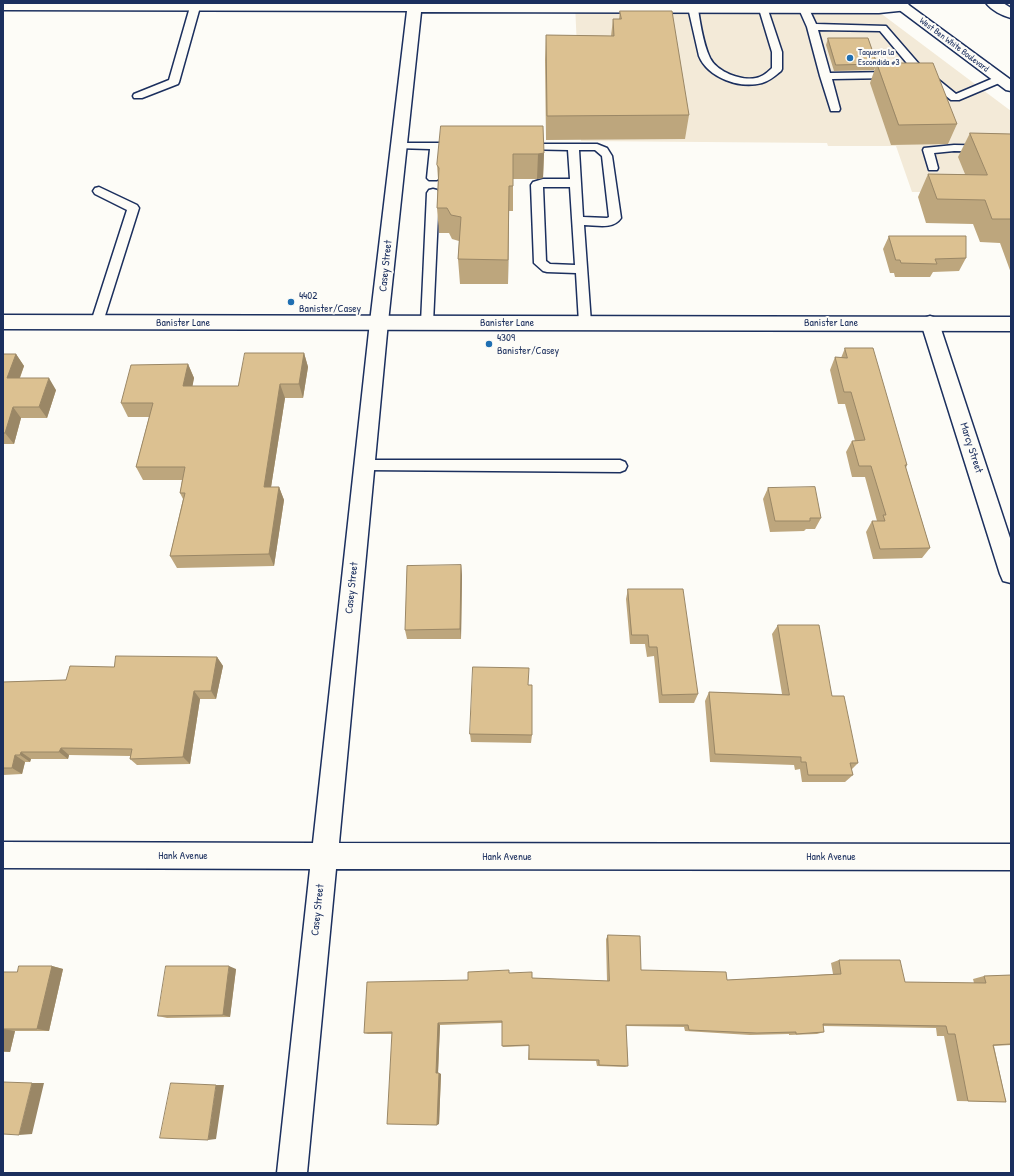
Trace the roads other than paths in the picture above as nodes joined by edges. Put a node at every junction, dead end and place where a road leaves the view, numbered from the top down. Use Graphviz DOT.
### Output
graph roads {
  1 [pos="993,3"];
  2 [pos="997,3"];
  3 [pos="132,5"];
  4 [pos="217,5"];
  5 [pos="290,5"];
  6 [pos="415,5"];
  7 [pos="585,5"];
  8 [pos="900,5"];
  9 [pos="3,6"];
  10 [pos="654,6"];
  11 [pos="692,6"];
  12 [pos="195,7"];
  13 [pos="764,9"];
  14 [pos="804,9"];
  15 [pos="1011,14"];
  16 [pos="812,27"];
  17 [pos="925,74"];
  18 [pos="826,76"];
  19 [pos="1006,83"];
  20 [pos="138,96"];
  21 [pos="835,109"];
  22 [pos="399,146"];
  23 [pos="470,146"];
  24 [pos="510,146"];
  25 [pos="436,147"];
  26 [pos="573,147"];
  27 [pos="1011,148"];
  28 [pos="933,168"];
  29 [pos="433,178"];
  30 [pos="576,183"];
  31 [pos="99,191"];
  32 [pos="433,193"];
  33 [pos="578,221"];
  34 [pos="581,269"];
  35 [pos="3,322"];
  36 [pos="98,322"];
  37 [pos="380,322"];
  38 [pos="427,323"];
  39 [pos="585,323"];
  40 [pos="930,323"];
  41 [pos="1011,324"];
  42 [pos="365,465"];
  43 [pos="620,466"];
  44 [pos="1011,574"];
  45 [pos="3,855"];
  46 [pos="324,856"];
  47 [pos="1011,857"];
  48 [pos="292,1173"];
  1 -- 15 [label="main road"];
  2 -- 15 [label="main road"];
  3 -- 9 [label="main road"];
  3 -- 12 [label="main road"];
  4 -- 5 [label="main road"];
  4 -- 12 [label="main road"];
  5 -- 6 [label="main road"];
  6 -- 7 [label="main road"];
  6 -- 22 [label="main road, Casey Street"];
  7 -- 10 [label="main road"];
  8 -- 14 [label="main road"];
  8 -- 19 [label="main road, West Ben White Boulevard"];
  10 -- 11 [label="main road"];
  11 -- 13 [label="main road"];
  11 -- 13 [label="lane"];
  12 -- 20 [label="lane"];
  13 -- 14 [label="main road"];
  14 -- 16 [label="lane"];
  16 -- 17 [label="lane"];
  16 -- 18 [label="lane"];
  17 -- 18 [label="lane"];
  17 -- 19 [label="lane"];
  18 -- 21 [label="lane"];
  22 -- 25 [label="lane"];
  22 -- 37 [label="main road, Casey Street"];
  23 -- 25 [label="lane"];
  24 -- 26 [label="lane"];
  25 -- 29 [label="lane"];
  26 -- 30 [label="lane"];
  26 -- 33 [label="lane"];
  27 -- 28 [label="lane"];
  30 -- 33 [label="lane"];
  30 -- 34 [label="lane"];
  31 -- 36 [label="lane"];
  32 -- 38 [label="lane"];
  33 -- 34 [label="lane"];
  34 -- 39 [label="lane"];
  35 -- 36 [label="main road, Banister Lane"];
  36 -- 37 [label="main road, Banister Lane"];
  37 -- 38 [label="main road, Banister Lane"];
  37 -- 42 [label="main road, Casey Street"];
  38 -- 39 [label="main road, Banister Lane"];
  39 -- 40 [label="main road, Banister Lane"];
  40 -- 41 [label="main road, Banister Lane"];
  40 -- 44 [label="main road, Marcy Street"];
  42 -- 43 [label="lane"];
  42 -- 46 [label="main road, Casey Street"];
  45 -- 46 [label="main road, Hank Avenue"];
  46 -- 47 [label="main road, Hank Avenue"];
  46 -- 48 [label="main road, Casey Street"];
}
